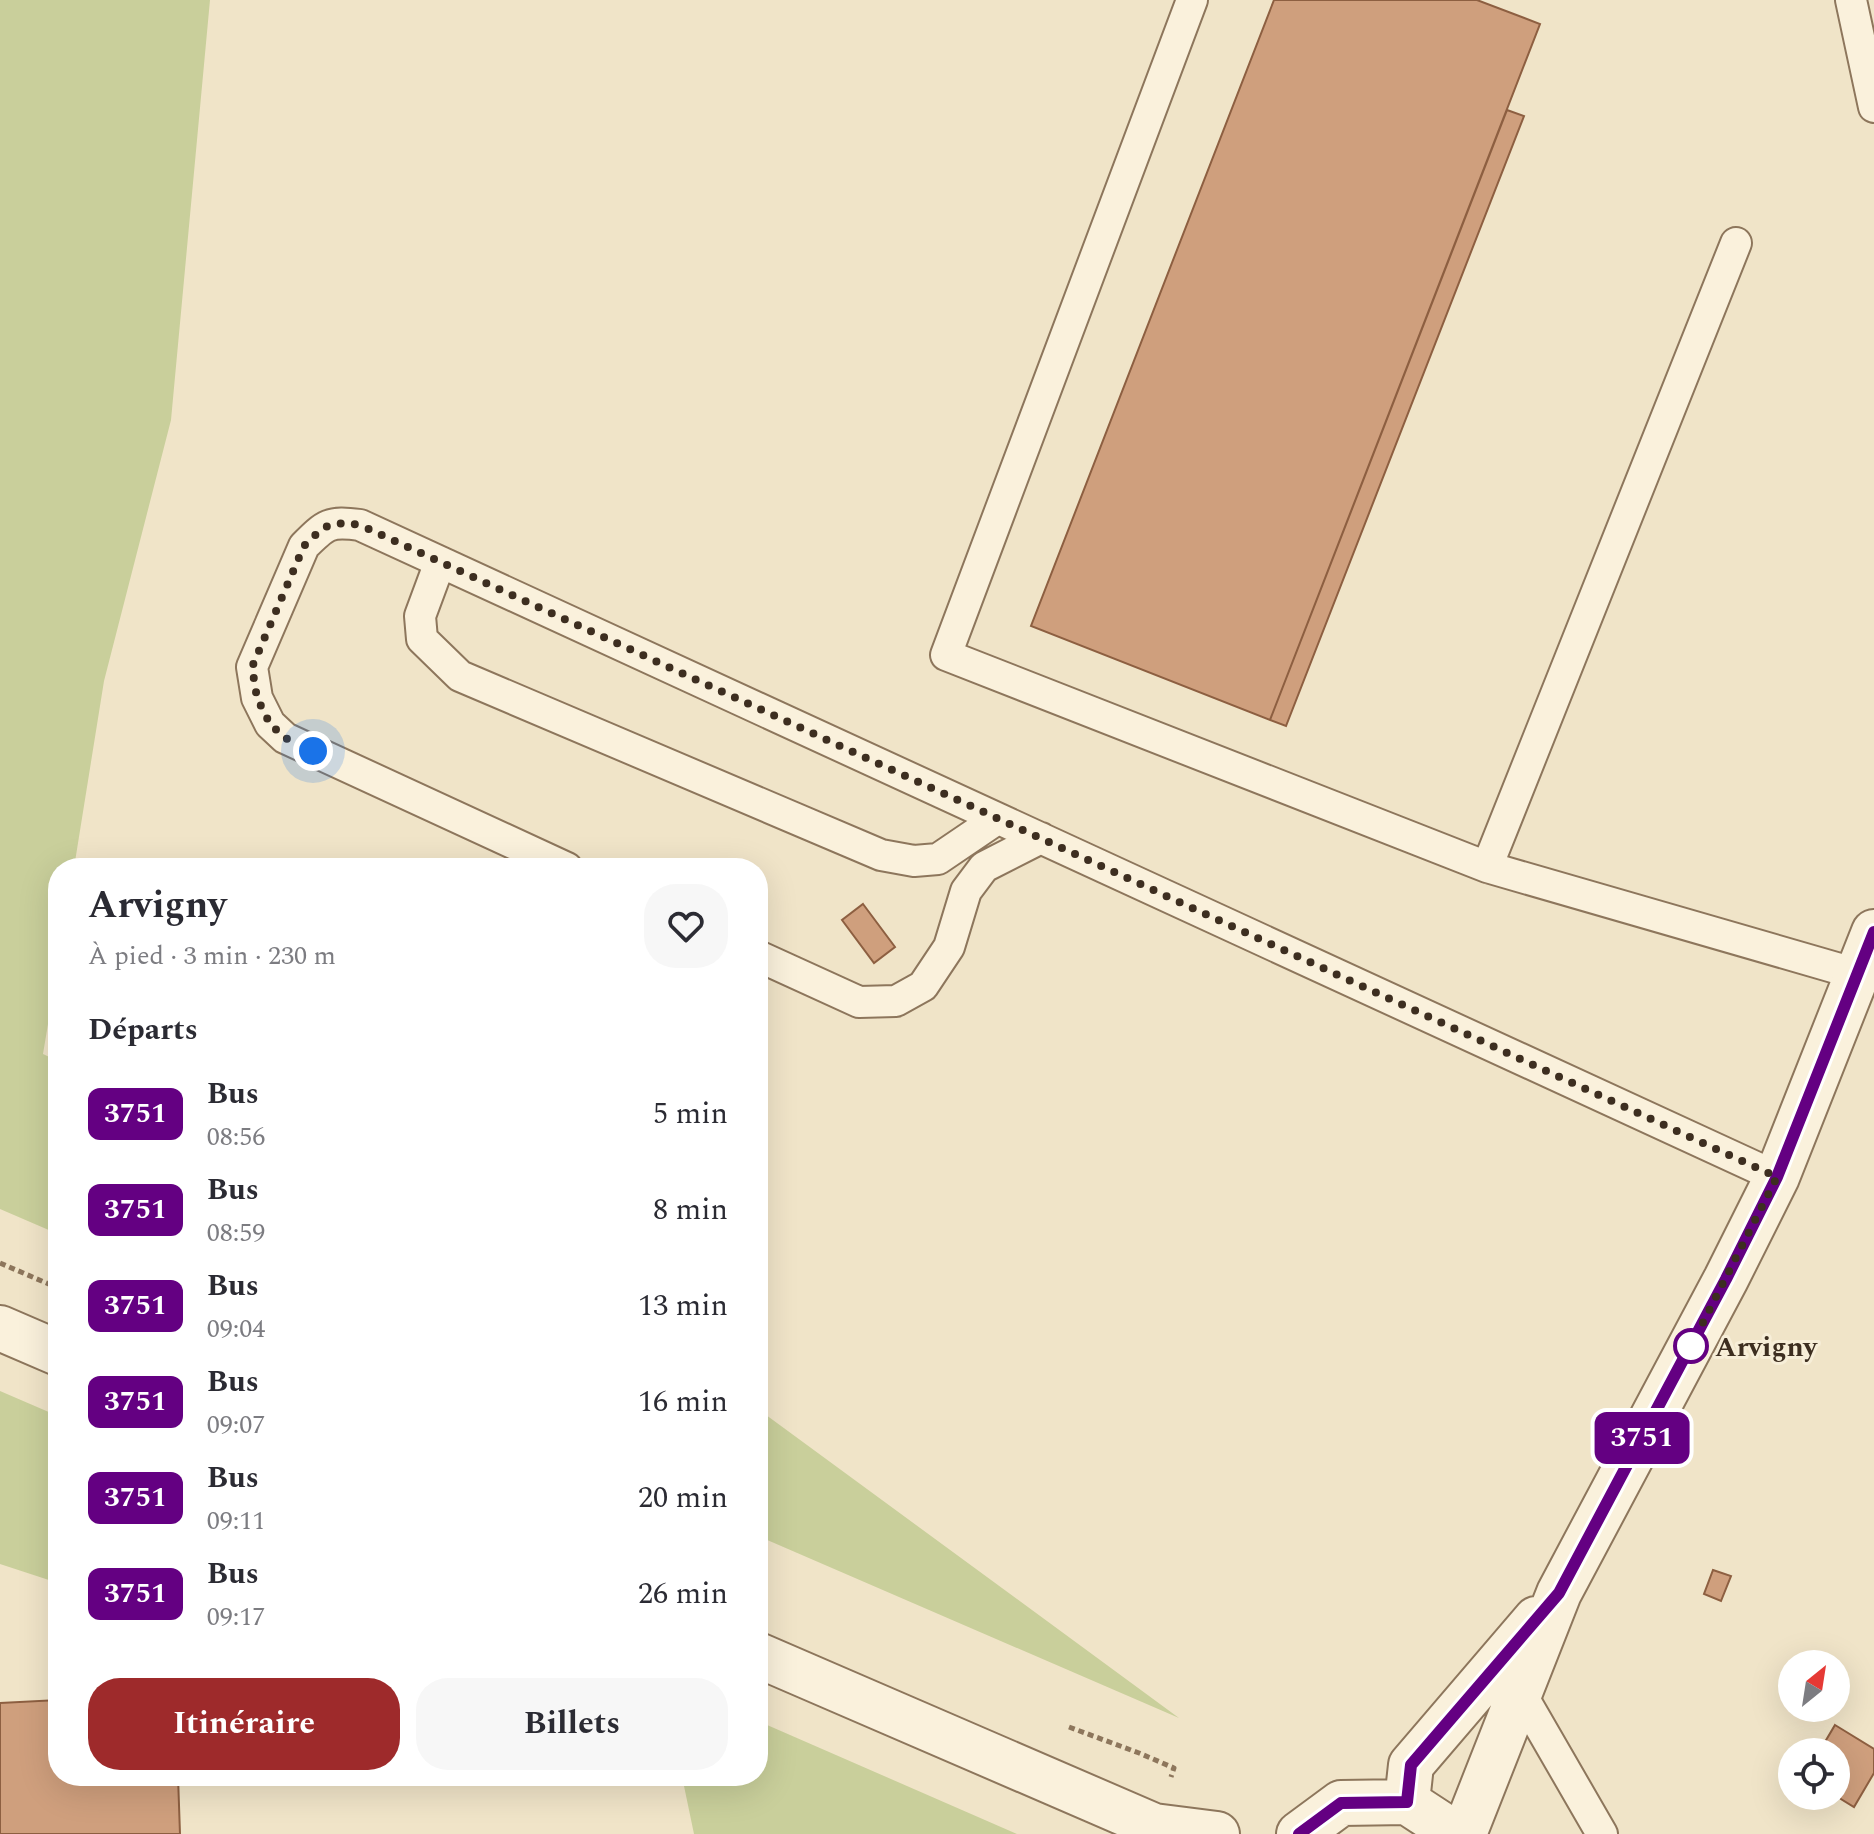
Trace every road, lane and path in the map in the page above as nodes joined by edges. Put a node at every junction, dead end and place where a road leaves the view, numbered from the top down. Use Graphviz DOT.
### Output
graph roads {
  1 [pos="1192,0"];
  2 [pos="1851,0"];
  3 [pos="1874,107"];
  4 [pos="1736,243"];
  5 [pos="440,562"];
  6 [pos="997,819"];
  7 [pos="1041,838"];
  8 [pos="545,858"];
  9 [pos="1487,867"];
  10 [pos="1874,932"];
  11 [pos="768,961"];
  12 [pos="1857,974"];
  13 [pos="1777,1177"];
  14 [pos="0,1263"];
  15 [pos="48,1284"];
  16 [pos="0,1328"];
  17 [pos="48,1349"];
  18 [pos="1559,1593"];
  19 [pos="768,1659"];
  20 [pos="1520,1692"];
  21 [pos="1407,1802"];
  22 [pos="1159,1830"];
  23 [pos="1217,1834"];
  24 [pos="1299,1834"];
  25 [pos="1456,1834"];
  26 [pos="1464,1834"];
  27 [pos="1602,1834"];
  1 -- 9 [label="lane"];
  2 -- 3 [label="lane"];
  4 -- 9 [label="lane"];
  5 -- 6 [label="lane"];
  5 -- 6 [label="lane"];
  5 -- 8 [label="lane"];
  6 -- 7 [label="lane"];
  7 -- 11 [label="lane"];
  7 -- 13 [label="lane"];
  9 -- 12 [label="lane"];
  10 -- 12 [label="street"];
  12 -- 13 [label="street"];
  13 -- 18 [label="street"];
  14 -- 15 [label="path"];
  16 -- 17 [label="street"];
  18 -- 20 [label="street"];
  18 -- 21 [label="street"];
  19 -- 22 [label="street"];
  20 -- 26 [label="street"];
  20 -- 27 [label="lane"];
  21 -- 24 [label="street"];
  21 -- 25 [label="street"];
  22 -- 23 [label="street"];
}
